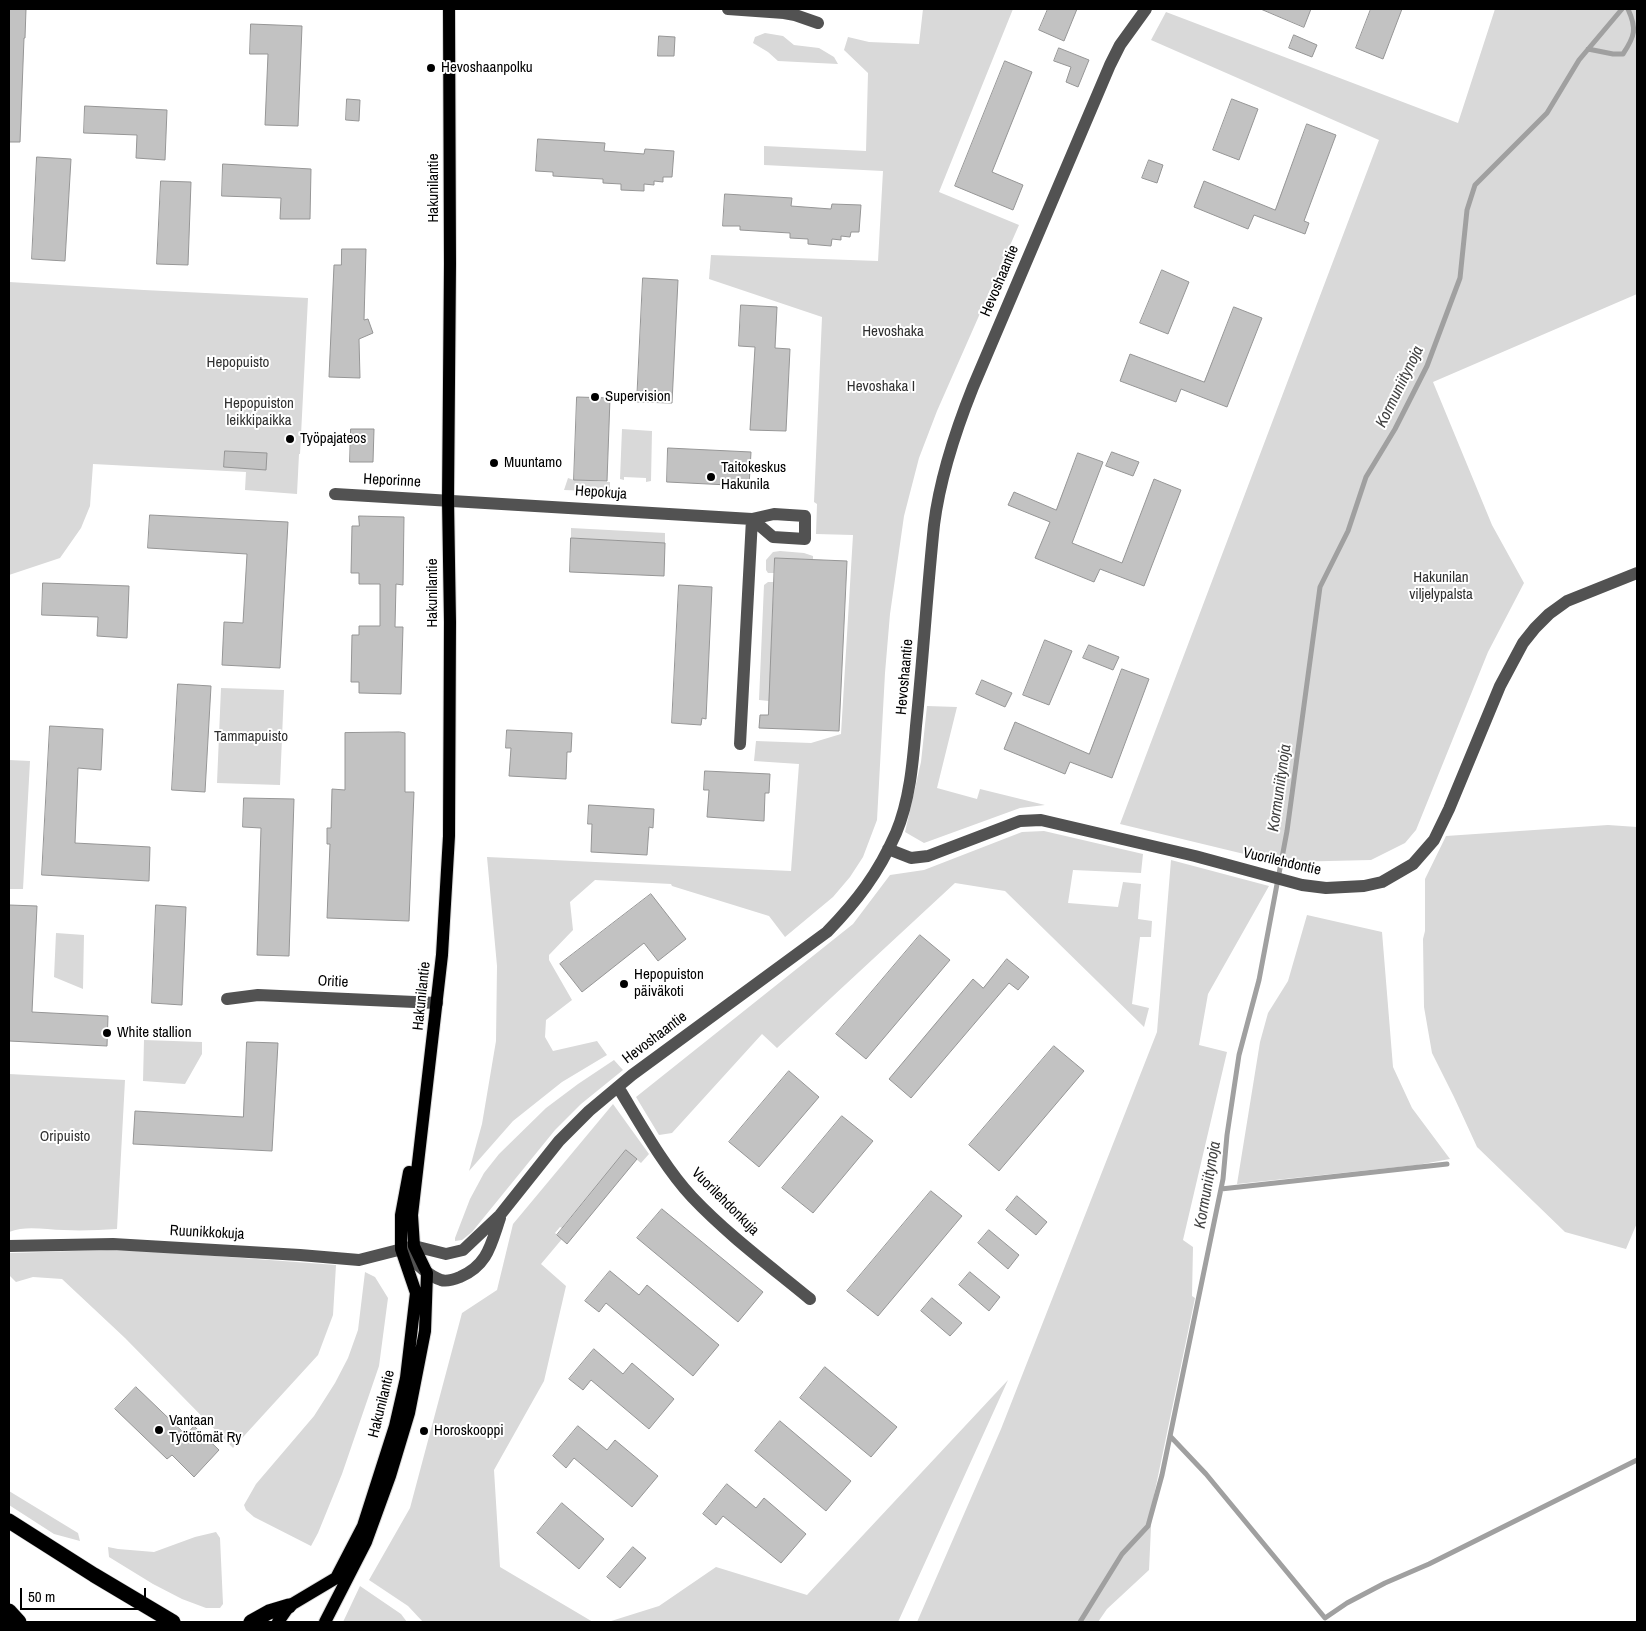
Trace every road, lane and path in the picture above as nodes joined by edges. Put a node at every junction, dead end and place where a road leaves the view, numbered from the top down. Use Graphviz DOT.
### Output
graph roads {
  1 [pos="440,9"];
  2 [pos="449,9"];
  3 [pos="728,9"];
  4 [pos="1146,9"];
  5 [pos="818,23"];
  6 [pos="450,116"];
  7 [pos="335,494"];
  8 [pos="448,500"];
  9 [pos="1637,573"];
  10 [pos="740,744"];
  11 [pos="888,849"];
  12 [pos="226,998"];
  13 [pos="437,1003"];
  14 [pos="430,1070"];
  15 [pos="618,1087"];
  16 [pos="500,1215"];
  17 [pos="9,1246"];
  18 [pos="414,1246"];
  19 [pos="401,1249"];
  20 [pos="427,1272"];
  21 [pos="810,1299"];
  22 [pos="9,1520"];
  23 [pos="289,1606"];
  24 [pos="9,1611"];
  25 [pos="167,1619"];
  26 [pos="19,1622"];
  27 [pos="180,1622"];
  28 [pos="251,1622"];
  29 [pos="278,1622"];
  30 [pos="325,1622"];
  1 -- 6 [label="main road, Hakunilantie"];
  2 -- 6 [label="main road, Hakunilantie"];
  3 -- 5 [label="street"];
  4 -- 11 [label="street, Hevoshaantie"];
  6 -- 8 [label="main road, Hakunilantie"];
  7 -- 8 [label="street, Heporinne"];
  8 -- 10 [label="street, Hepokuja"];
  8 -- 13 [label="main road, Hakunilantie"];
  9 -- 11 [label="street, Vuorilehdontie"];
  11 -- 15 [label="street, Hevoshaantie"];
  12 -- 13 [label="street, Oritie"];
  13 -- 14 [label="main road, Hakunilantie"];
  14 -- 18 [label="main road, Hakunilantie"];
  14 -- 19 [label="main road, Hakunilantie"];
  15 -- 16 [label="street, Hevoshaantie"];
  15 -- 21 [label="street, Vuorilehdonkuja"];
  16 -- 18 [label="street, Hevoshaantie"];
  16 -- 20 [label="street, Hevoshaantie"];
  17 -- 19 [label="street, Ruunikkokuja"];
  18 -- 19 [label="street, Hevoshaantie"];
  18 -- 20 [label="main road, Hakunilantie"];
  19 -- 20 [label="street, Hevoshaantie"];
  19 -- 23 [label="main road, Hakunilantie"];
  20 -- 30 [label="main road, Hakunilantie"];
  22 -- 25 [label="highway"];
  23 -- 28 [label="highway"];
  23 -- 29 [label="main road, Hakunilantie"];
  24 -- 26 [label="highway"];
  25 -- 27 [label="highway"];
}
